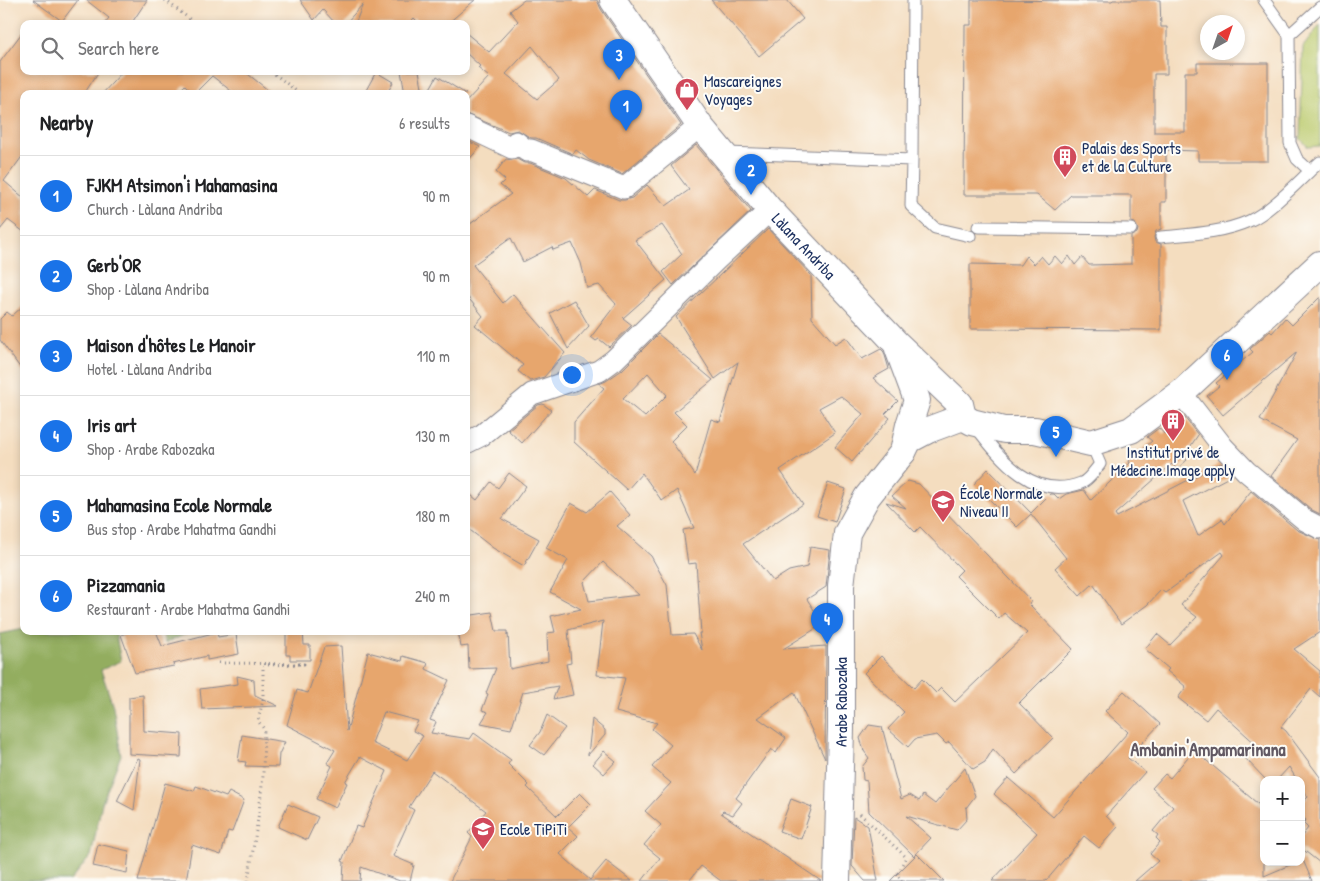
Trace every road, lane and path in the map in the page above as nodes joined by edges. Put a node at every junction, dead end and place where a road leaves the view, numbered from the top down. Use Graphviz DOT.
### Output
graph roads {
  1 [pos="165,0"];
  2 [pos="613,0"];
  3 [pos="913,0"];
  4 [pos="1264,0"];
  5 [pos="1320,7"];
  6 [pos="191,20"];
  7 [pos="1289,35"];
  8 [pos="276,75"];
  9 [pos="295,90"];
  10 [pos="700,126"];
  11 [pos="470,128"];
  12 [pos="723,153"];
  13 [pos="912,160"];
  14 [pos="1320,162"];
  15 [pos="1310,171"];
  16 [pos="770,210"];
  17 [pos="1131,229"];
  18 [pos="1161,237"];
  19 [pos="1320,264"];
  20 [pos="896,343"];
  21 [pos="1181,393"];
  22 [pos="968,420"];
  23 [pos="470,440"];
  24 [pos="1091,443"];
  25 [pos="903,452"];
  26 [pos="1320,528"];
  27 [pos="219,663"];
  28 [pos="840,795"];
  29 [pos="248,881"];
  30 [pos="837,881"];
  31 [pos="902,881"];
  1 -- 6 [label="path"];
  2 -- 10 [label="street, Làlana Andriba"];
  3 -- 13 [label="lane"];
  4 -- 7 [label="lane"];
  5 -- 7 [label="lane"];
  7 -- 15 [label="lane"];
  8 -- 9 [label="path"];
  10 -- 11 [label="street"];
  10 -- 12 [label="street, Làlana Andriba"];
  12 -- 13 [label="lane"];
  12 -- 16 [label="street, Làlana Andriba"];
  13 -- 17 [label="lane"];
  14 -- 15 [label="lane"];
  15 -- 18 [label="lane"];
  16 -- 20 [label="street, Làlana Andriba"];
  16 -- 23 [label="street"];
  19 -- 21 [label="street"];
  20 -- 22 [label="street, Làlana Andriba"];
  20 -- 25 [label="street"];
  21 -- 24 [label="street"];
  21 -- 26 [label="street"];
  22 -- 24 [label="street"];
  22 -- 24 [label="lane"];
  22 -- 25 [label="street, Arabe Rabozaka"];
  25 -- 28 [label="street, Arabe Rabozaka"];
  27 -- 29 [label="path"];
  28 -- 30 [label="street, Arabe Rabozaka"];
  28 -- 31 [label="path"];
}
